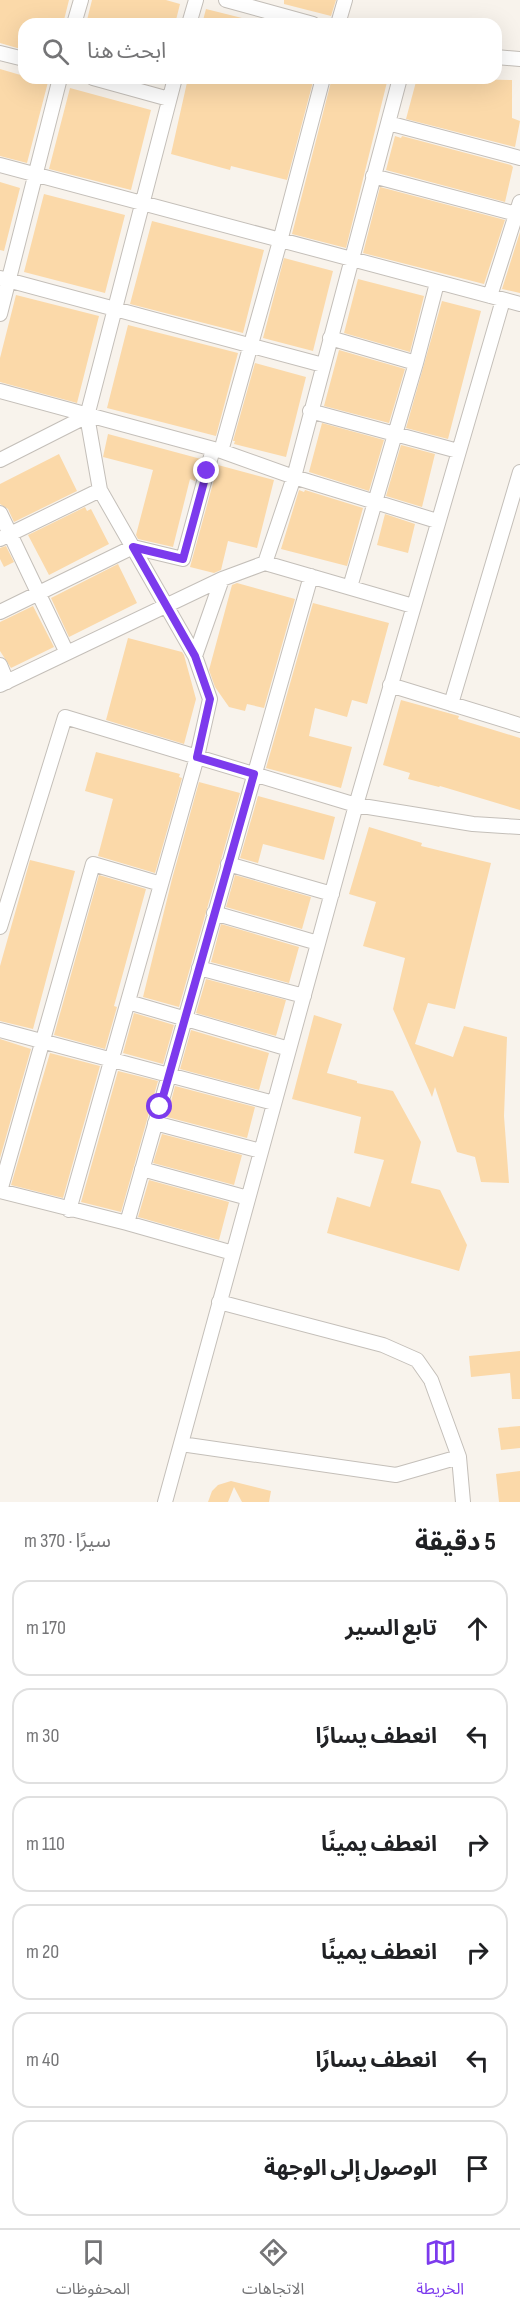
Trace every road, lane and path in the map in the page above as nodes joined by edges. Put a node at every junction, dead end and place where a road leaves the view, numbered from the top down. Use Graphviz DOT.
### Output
graph roads {
  1 [pos="81,0"];
  2 [pos="196,0"];
  3 [pos="226,0"];
  4 [pos="345,0"];
  5 [pos="76,18"];
  6 [pos="191,18"];
  7 [pos="291,18"];
  8 [pos="340,18"];
  9 [pos="0,53"];
  10 [pos="18,58"];
  11 [pos="502,58"];
  12 [pos="520,59"];
  13 [pos="58,84"];
  14 [pos="115,84"];
  15 [pos="173,84"];
  16 [pos="321,84"];
  17 [pos="398,84"];
  18 [pos="169,99"];
  19 [pos="388,123"];
  20 [pos="520,158"];
  21 [pos="0,165"];
  22 [pos="35,174"];
  23 [pos="374,176"];
  24 [pos="141,203"];
  25 [pos="519,210"];
  26 [pos="280,241"];
  27 [pos="351,261"];
  28 [pos="4,279"];
  29 [pos="437,283"];
  30 [pos="496,298"];
  31 [pos="520,304"];
  32 [pos="114,308"];
  33 [pos="0,314"];
  34 [pos="330,338"];
  35 [pos="251,344"];
  36 [pos="416,363"];
  37 [pos="322,365"];
  38 [pos="0,391"];
  39 [pos="310,411"];
  40 [pos="87,416"];
  41 [pos="395,433"];
  42 [pos="217,450"];
  43 [pos="458,451"];
  44 [pos="0,460"];
  45 [pos="520,472"];
  46 [pos="294,477"];
  47 [pos="100,490"];
  48 [pos="374,502"];
  49 [pos="0,513"];
  50 [pos="437,521"];
  51 [pos="5,537"];
  52 [pos="133,547"];
  53 [pos="265,563"];
  54 [pos="311,576"];
  55 [pos="222,579"];
  56 [pos="350,587"];
  57 [pos="38,593"];
  58 [pos="166,605"];
  59 [pos="413,606"];
  60 [pos="0,612"];
  61 [pos="67,653"];
  62 [pos="195,656"];
  63 [pos="0,665"];
  64 [pos="4,684"];
  65 [pos="390,685"];
  66 [pos="451,704"];
  67 [pos="520,725"];
  68 [pos="197,757"];
  69 [pos="254,774"];
  70 [pos="356,806"];
  71 [pos="520,827"];
  72 [pos="228,864"];
  73 [pos="161,884"];
  74 [pos="332,894"];
  75 [pos="214,913"];
  76 [pos="0,927"];
  77 [pos="318,943"];
  78 [pos="199,968"];
  79 [pos="303,996"];
  80 [pos="128,1002"];
  81 [pos="185,1018"];
  82 [pos="0,1030"];
  83 [pos="42,1041"];
  84 [pos="289,1049"];
  85 [pos="112,1059"];
  86 [pos="169,1074"];
  87 [pos="274,1103"];
  88 [pos="155,1123"];
  89 [pos="261,1152"];
  90 [pos="142,1169"];
  91 [pos="0,1191"];
  92 [pos="248,1198"];
  93 [pos="69,1209"];
  94 [pos="127,1223"];
  95 [pos="233,1253"];
  96 [pos="219,1302"];
  97 [pos="181,1444"];
  98 [pos="459,1457"];
  99 [pos="165,1502"];
  100 [pos="463,1502"];
  1 -- 5 [label="street"];
  2 -- 6 [label="street"];
  3 -- 7 [label="street"];
  4 -- 8 [label="street"];
  9 -- 10 [label="street"];
  11 -- 12 [label="street"];
  13 -- 22 [label="street"];
  14 -- 18 [label="street"];
  15 -- 18 [label="street"];
  16 -- 26 [label="street"];
  17 -- 19 [label="street"];
  18 -- 24 [label="street"];
  19 -- 20 [label="street"];
  19 -- 23 [label="street"];
  21 -- 22 [label="street"];
  22 -- 24 [label="street"];
  22 -- 28 [label="street"];
  23 -- 25 [label="street"];
  23 -- 27 [label="street"];
  24 -- 26 [label="street"];
  24 -- 32 [label="street"];
  25 -- 30 [label="street"];
  26 -- 27 [label="street"];
  26 -- 35 [label="street"];
  27 -- 29 [label="street"];
  27 -- 34 [label="street"];
  28 -- 32 [label="street"];
  28 -- 33 [label="street"];
  29 -- 30 [label="street"];
  29 -- 36 [label="street"];
  30 -- 31 [label="street"];
  30 -- 43 [label="street"];
  32 -- 35 [label="street"];
  32 -- 40 [label="street"];
  34 -- 36 [label="street"];
  34 -- 37 [label="street"];
  35 -- 37 [label="street"];
  35 -- 42 [label="street"];
  36 -- 41 [label="street"];
  37 -- 39 [label="street"];
  38 -- 40 [label="street"];
  39 -- 41 [label="street"];
  39 -- 46 [label="street"];
  40 -- 42 [label="street"];
  40 -- 44 [label="street"];
  40 -- 47 [label="street"];
  41 -- 43 [label="street"];
  41 -- 48 [label="street"];
  42 -- 46 [label="street"];
  42 -- 52 [label="street"];
  43 -- 50 [label="street"];
  45 -- 66 [label="street"];
  46 -- 48 [label="street"];
  46 -- 53 [label="street"];
  47 -- 51 [label="street"];
  47 -- 52 [label="street"];
  48 -- 50 [label="street"];
  48 -- 56 [label="street"];
  49 -- 51 [label="street"];
  50 -- 59 [label="street"];
  51 -- 57 [label="street"];
  52 -- 57 [label="street"];
  52 -- 58 [label="street"];
  53 -- 54 [label="street"];
  53 -- 55 [label="street"];
  54 -- 56 [label="street"];
  54 -- 69 [label="street"];
  55 -- 58 [label="street"];
  55 -- 62 [label="street"];
  56 -- 59 [label="street"];
  57 -- 60 [label="street"];
  57 -- 61 [label="street"];
  58 -- 61 [label="street"];
  58 -- 62 [label="street"];
  59 -- 65 [label="street"];
  61 -- 64 [label="street"];
  62 -- 68 [label="street"];
  63 -- 64 [label="street"];
  65 -- 66 [label="street"];
  65 -- 70 [label="street"];
  66 -- 67 [label="street"];
  68 -- 69 [label="street"];
  68 -- 73 [label="street"];
  68 -- 76 [label="street"];
  69 -- 70 [label="street"];
  69 -- 72 [label="street"];
  70 -- 71 [label="street"];
  70 -- 74 [label="street"];
  72 -- 74 [label="street"];
  72 -- 75 [label="street"];
  73 -- 80 [label="street"];
  73 -- 83 [label="street"];
  74 -- 77 [label="street"];
  75 -- 77 [label="street"];
  75 -- 78 [label="street"];
  77 -- 79 [label="street"];
  78 -- 79 [label="street"];
  78 -- 81 [label="street"];
  79 -- 84 [label="street"];
  80 -- 81 [label="street"];
  80 -- 85 [label="street"];
  81 -- 84 [label="street"];
  81 -- 86 [label="street"];
  82 -- 83 [label="street"];
  83 -- 85 [label="street"];
  83 -- 91 [label="street"];
  84 -- 87 [label="street"];
  85 -- 86 [label="street"];
  85 -- 93 [label="street"];
  86 -- 87 [label="street"];
  86 -- 88 [label="street"];
  87 -- 89 [label="street"];
  88 -- 89 [label="street"];
  88 -- 90 [label="street"];
  89 -- 92 [label="street"];
  90 -- 92 [label="street"];
  90 -- 94 [label="street"];
  91 -- 93 [label="street"];
  92 -- 95 [label="street"];
  93 -- 94 [label="street"];
  94 -- 95 [label="street"];
  95 -- 96 [label="street"];
  96 -- 97 [label="street"];
  96 -- 98 [label="street"];
  97 -- 98 [label="street"];
  97 -- 99 [label="street"];
  98 -- 100 [label="street"];
}
